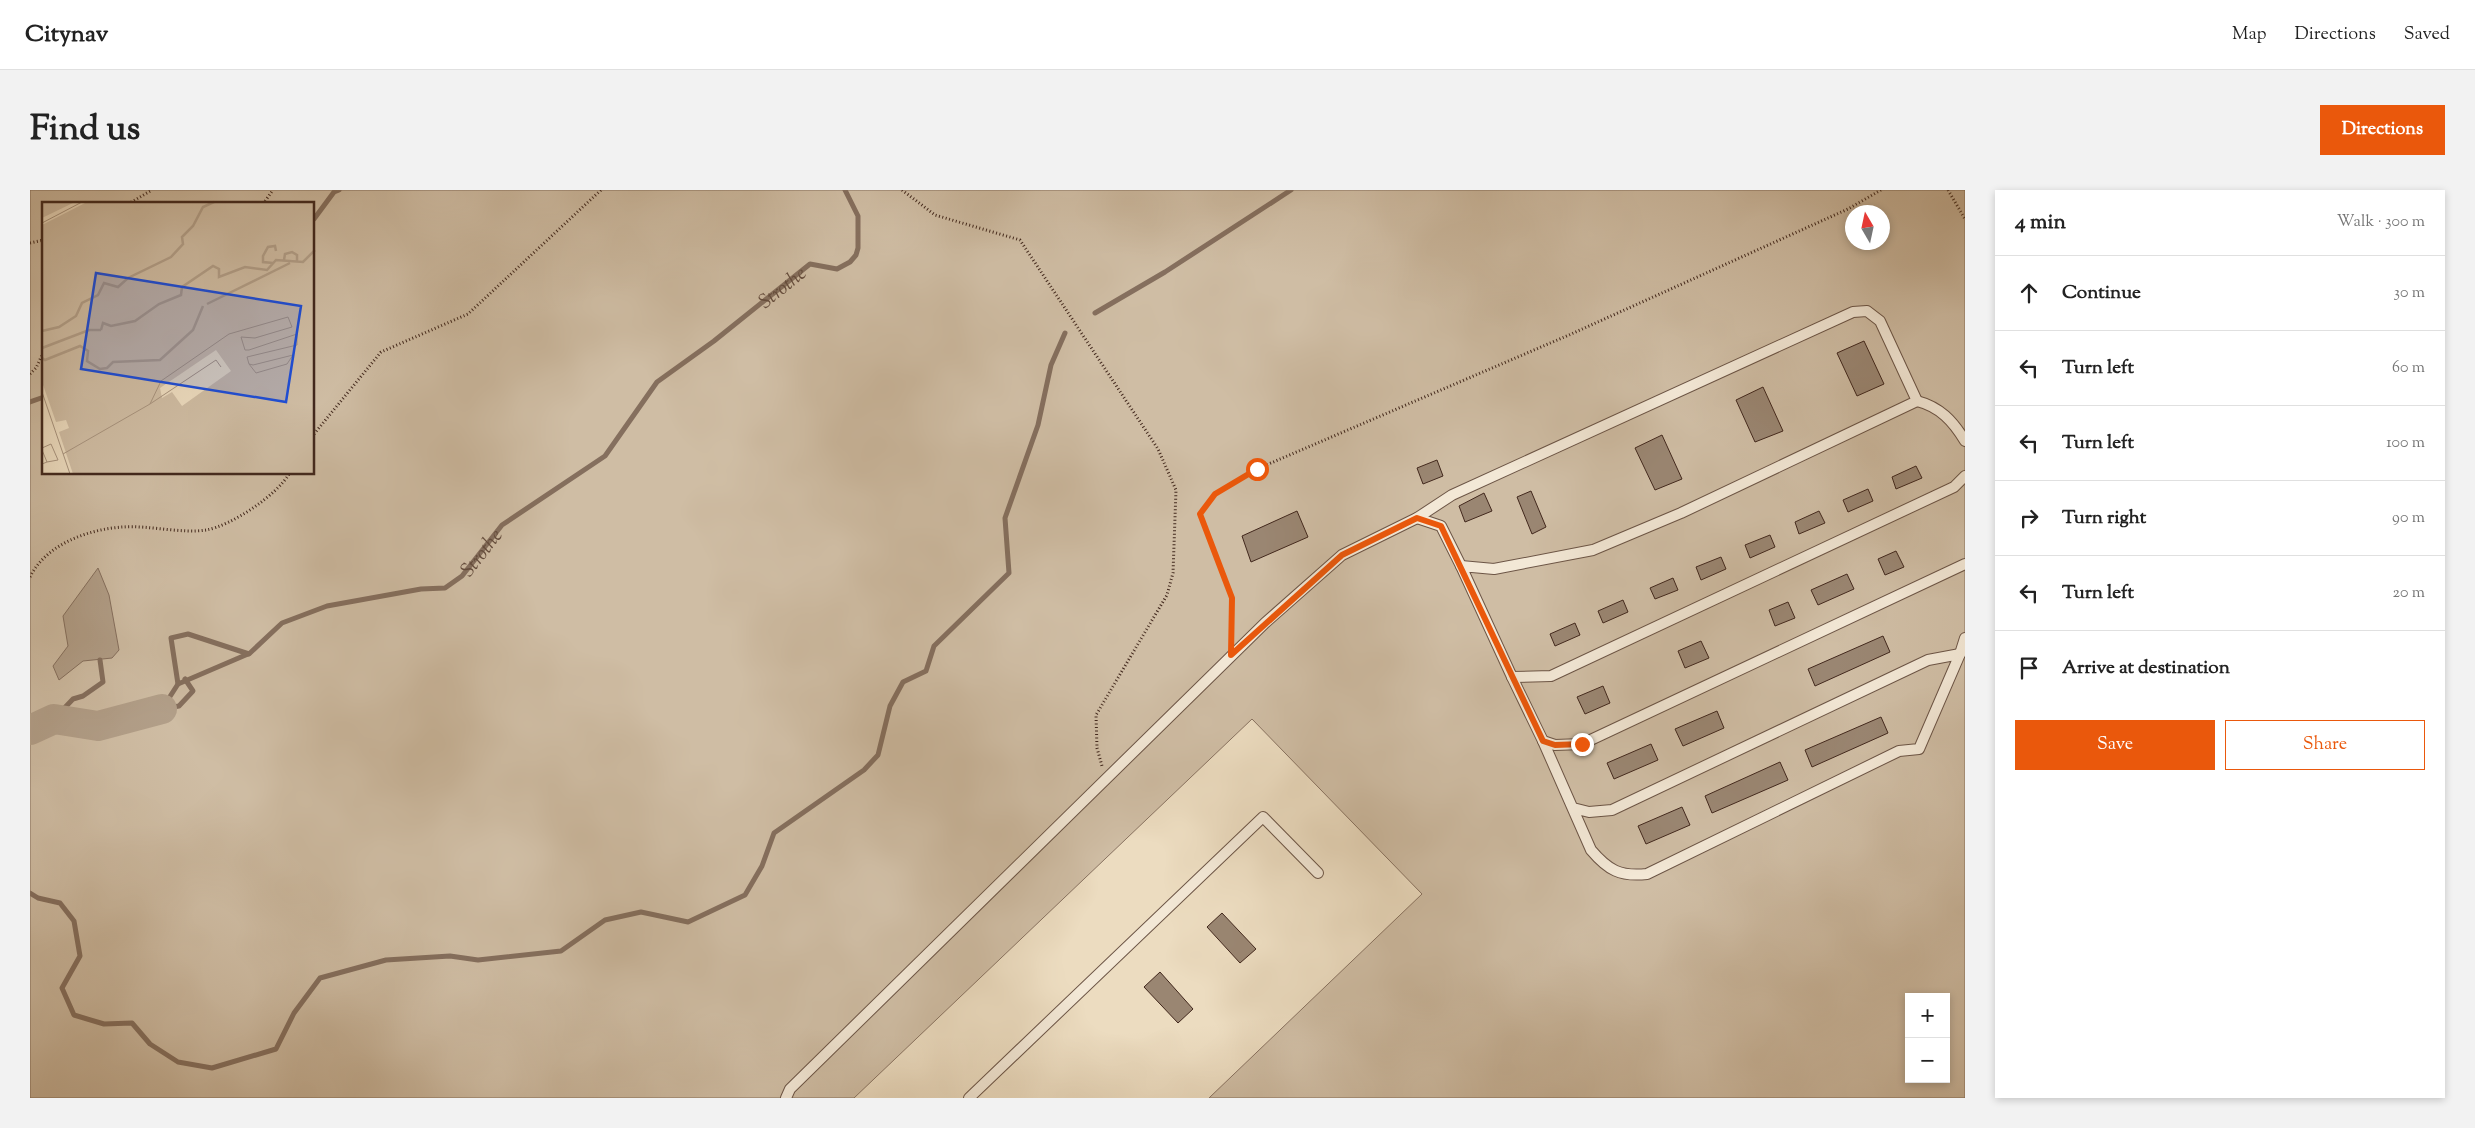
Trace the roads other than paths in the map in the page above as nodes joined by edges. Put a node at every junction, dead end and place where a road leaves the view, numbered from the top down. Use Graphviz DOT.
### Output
graph roads {
  1 [pos="1917,401"];
  2 [pos="1965,441"];
  3 [pos="1965,476"];
  4 [pos="1417,518"];
  5 [pos="1965,564"];
  6 [pos="1461,566"];
  7 [pos="1965,638"];
  8 [pos="1960,654"];
  9 [pos="1512,677"];
  10 [pos="1543,741"];
  11 [pos="1574,808"];
  12 [pos="1318,873"];
  13 [pos="786,1098"];
  14 [pos="969,1098"];
  1 -- 2 [label="lane"];
  1 -- 4 [label="lane"];
  1 -- 6 [label="lane"];
  3 -- 9 [label="lane"];
  4 -- 6 [label="lane"];
  4 -- 13 [label="lane"];
  5 -- 10 [label="lane"];
  6 -- 9 [label="lane"];
  7 -- 8 [label="lane"];
  8 -- 11 [label="lane"];
  8 -- 11 [label="lane"];
  9 -- 10 [label="lane"];
  10 -- 11 [label="lane"];
  12 -- 14 [label="lane"];
}
